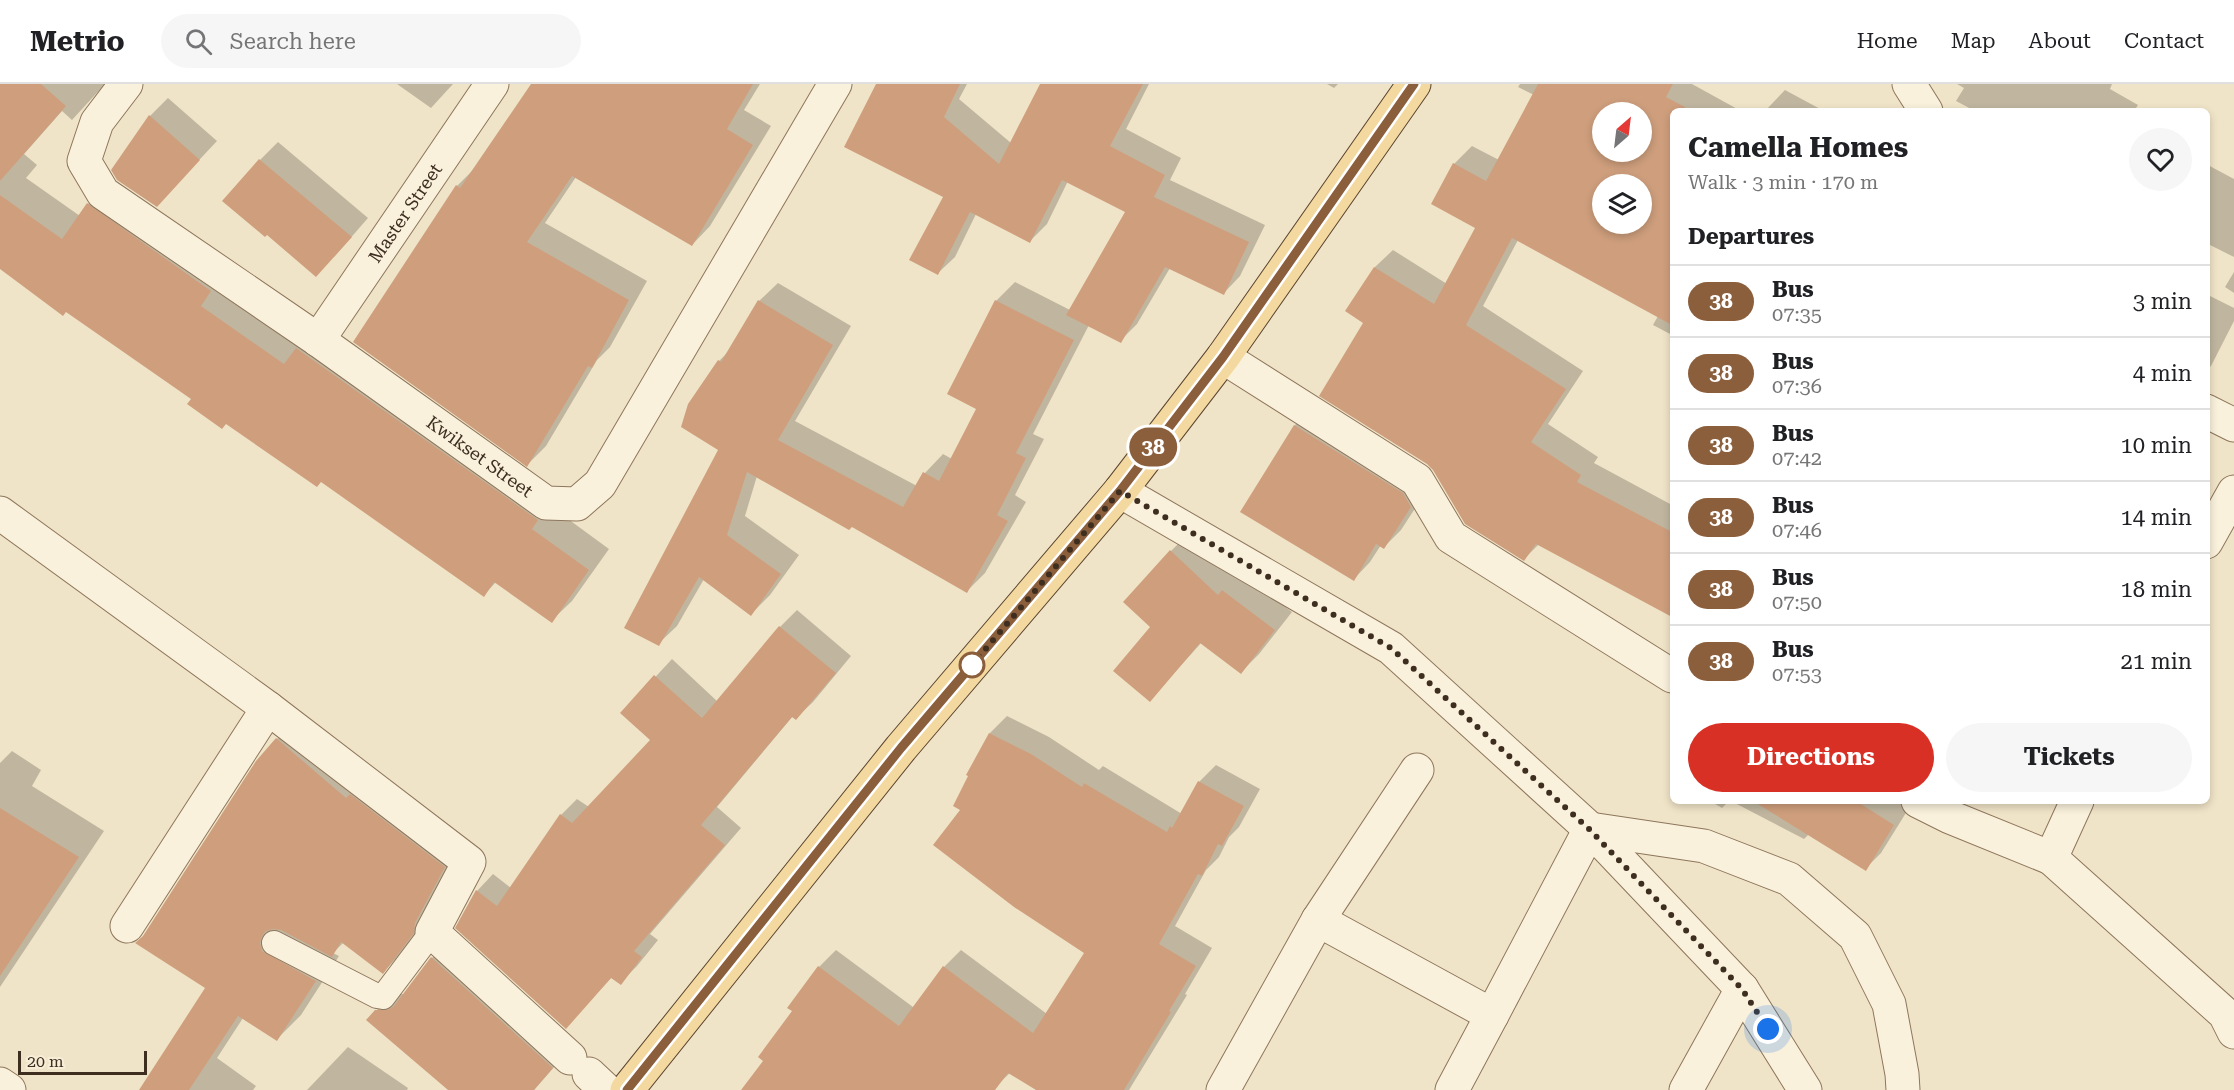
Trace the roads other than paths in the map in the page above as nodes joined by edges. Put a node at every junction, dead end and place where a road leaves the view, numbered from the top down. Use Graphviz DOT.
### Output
graph roads {
  1 [pos="126,84"];
  2 [pos="492,84"];
  3 [pos="835,84"];
  4 [pos="1414,84"];
  5 [pos="1909,84"];
  6 [pos="1924,108"];
  7 [pos="318,340"];
  8 [pos="1223,357"];
  9 [pos="2210,413"];
  10 [pos="2234,425"];
  11 [pos="1120,491"];
  12 [pos="2234,492"];
  13 [pos="1,515"];
  14 [pos="2210,535"];
  15 [pos="1670,675"];
  16 [pos="268,708"];
  17 [pos="1417,770"];
  18 [pos="1924,804"];
  19 [pos="2076,804"];
  20 [pos="1590,830"];
  21 [pos="2051,858"];
  22 [pos="1318,920"];
  23 [pos="127,926"];
  24 [pos="432,932"];
  25 [pos="274,943"];
  26 [pos="1742,989"];
  27 [pos="2223,1003"];
  28 [pos="1492,1015"];
  29 [pos="2234,1032"];
  30 [pos="588,1074"];
  31 [pos="0,1084"];
  32 [pos="9,1090"];
  33 [pos="627,1090"];
  34 [pos="1223,1090"];
  35 [pos="1452,1090"];
  36 [pos="1686,1090"];
  37 [pos="1805,1090"];
  38 [pos="1903,1090"];
  1 -- 7 [label="street, Kwikset Street"];
  2 -- 7 [label="street, Master Street"];
  3 -- 7 [label="street, Kwikset Street"];
  4 -- 8 [label="main road"];
  5 -- 6 [label="street"];
  8 -- 11 [label="main road"];
  8 -- 15 [label="street"];
  9 -- 10 [label="street"];
  11 -- 20 [label="street"];
  11 -- 33 [label="main road"];
  12 -- 14 [label="street"];
  13 -- 16 [label="street"];
  16 -- 23 [label="street"];
  16 -- 24 [label="street"];
  17 -- 22 [label="street"];
  18 -- 21 [label="street"];
  19 -- 21 [label="street"];
  20 -- 26 [label="street"];
  20 -- 28 [label="street"];
  20 -- 38 [label="street"];
  21 -- 27 [label="street"];
  22 -- 28 [label="street"];
  22 -- 34 [label="street"];
  24 -- 25 [label="lane"];
  24 -- 30 [label="street"];
  26 -- 36 [label="street"];
  26 -- 37 [label="street"];
  27 -- 29 [label="street"];
  28 -- 35 [label="street"];
  31 -- 32 [label="street"];
}
